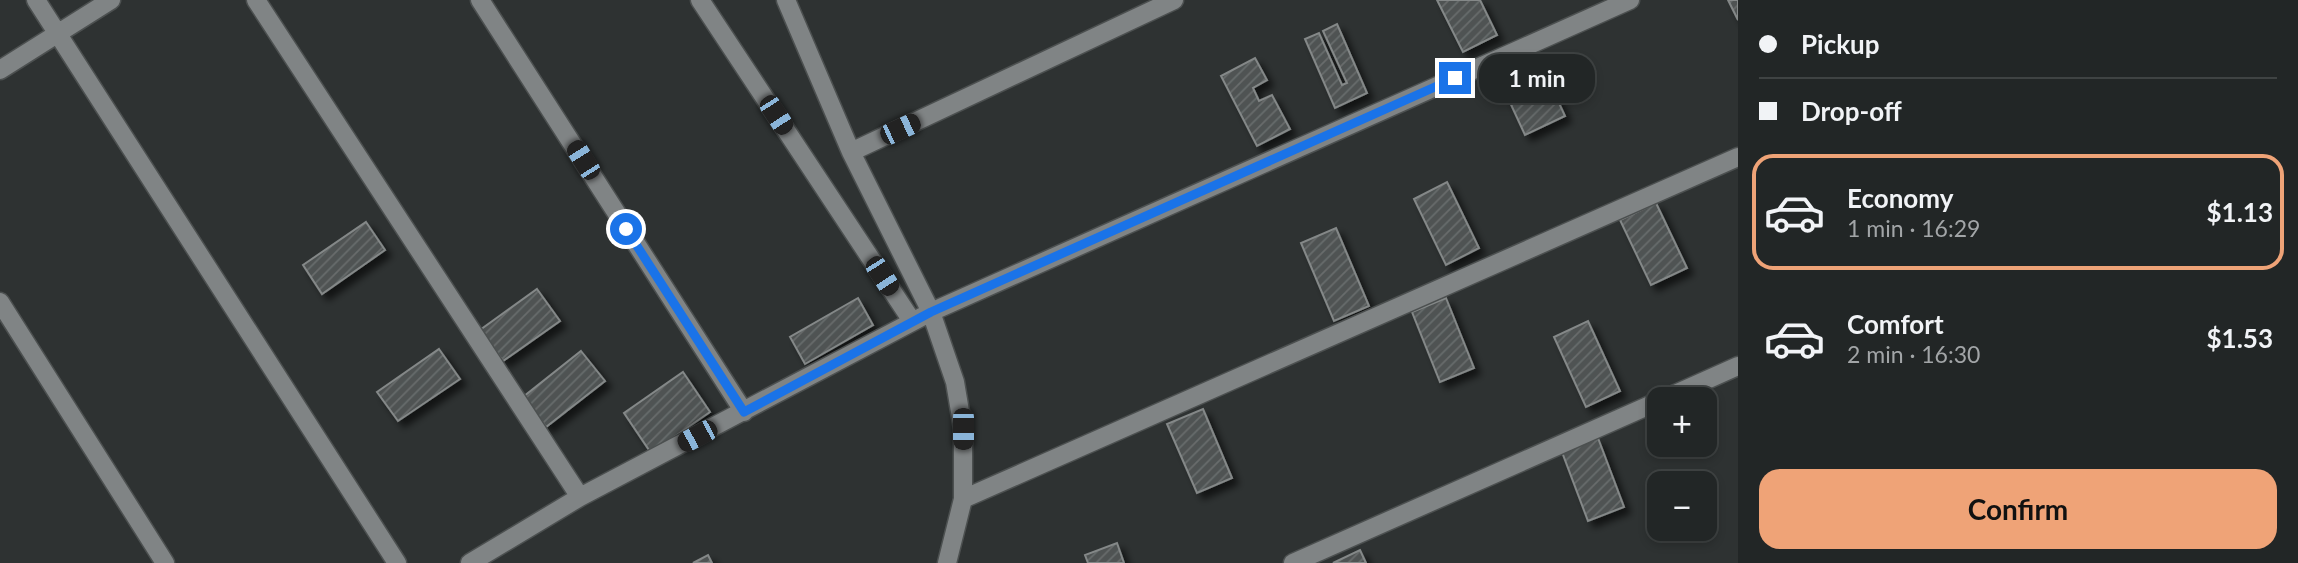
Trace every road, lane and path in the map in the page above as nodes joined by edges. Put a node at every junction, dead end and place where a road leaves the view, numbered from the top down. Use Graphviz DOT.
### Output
graph roads {
  1 [pos="36,0"];
  2 [pos="111,0"];
  3 [pos="256,0"];
  4 [pos="480,0"];
  5 [pos="700,0"];
  6 [pos="786,0"];
  7 [pos="1174,0"];
  8 [pos="1630,0"];
  9 [pos="58,34"];
  10 [pos="0,70"];
  11 [pos="852,152"];
  12 [pos="1738,157"];
  13 [pos="0,302"];
  14 [pos="931,312"];
  15 [pos="912,321"];
  16 [pos="1738,366"];
  17 [pos="1690,387"];
  18 [pos="1647,406"];
  19 [pos="744,412"];
  20 [pos="580,497"];
  21 [pos="963,499"];
  22 [pos="165,563"];
  23 [pos="397,563"];
  24 [pos="470,563"];
  25 [pos="947,563"];
  26 [pos="1293,563"];
  1 -- 9 [label="street"];
  2 -- 9 [label="street"];
  3 -- 20 [label="street"];
  4 -- 19 [label="street"];
  5 -- 15 [label="street"];
  6 -- 11 [label="street"];
  7 -- 11 [label="street"];
  8 -- 14 [label="street"];
  9 -- 10 [label="street"];
  9 -- 23 [label="street"];
  11 -- 14 [label="street"];
  12 -- 21 [label="street"];
  13 -- 22 [label="street"];
  14 -- 15 [label="street"];
  14 -- 21 [label="street"];
  15 -- 19 [label="street"];
  16 -- 17 [label="street"];
  18 -- 26 [label="street"];
  19 -- 20 [label="street"];
  20 -- 24 [label="street"];
  21 -- 25 [label="street"];
}
